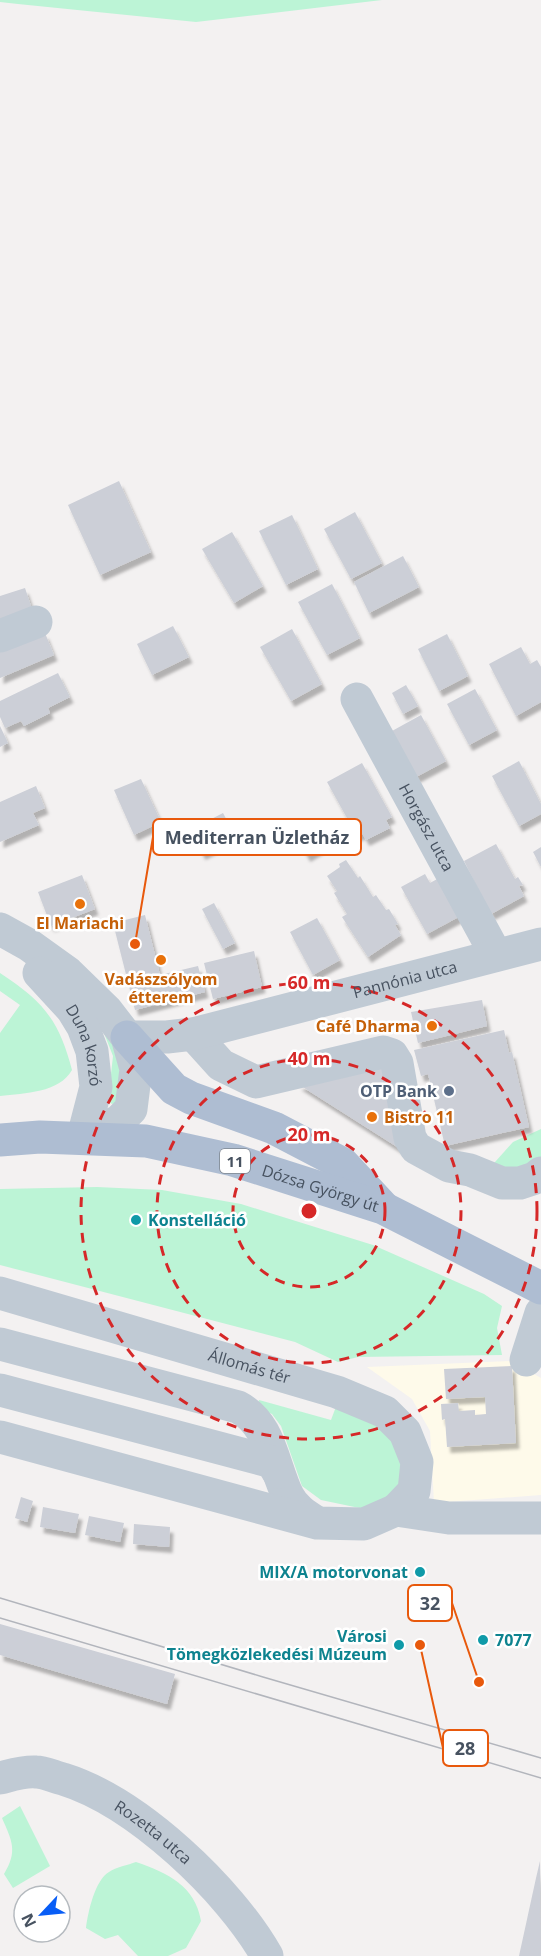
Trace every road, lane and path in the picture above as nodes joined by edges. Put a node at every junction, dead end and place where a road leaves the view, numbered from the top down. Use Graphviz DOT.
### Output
graph roads {
  1 [pos="36,622"];
  2 [pos="0,636"];
  3 [pos="357,699"];
  4 [pos="0,929"];
  5 [pos="0,934"];
  6 [pos="541,944"];
  7 [pos="496,956"];
  8 [pos="193,1034"];
  9 [pos="127,1037"];
  10 [pos="83,1137"];
  11 [pos="0,1140"];
  12 [pos="541,1173"];
  13 [pos="383,1208"];
  14 [pos="541,1288"];
  15 [pos="0,1293"];
  16 [pos="541,1313"];
  17 [pos="0,1344"];
  18 [pos="526,1360"];
  19 [pos="0,1390"];
  20 [pos="0,1437"];
  21 [pos="278,1472"];
  22 [pos="396,1510"];
  23 [pos="541,1518"];
  24 [pos="317,1523"];
  25 [pos="0,1778"];
  26 [pos="267,1956"];
  1 -- 2 [label="street"];
  3 -- 7 [label="street, Horgász utca"];
  4 -- 9 [label="street, Duna korzó"];
  5 -- 10 [label="street, Duna korzó"];
  6 -- 7 [label="street, Pannónia utca"];
  7 -- 8 [label="street, Pannónia utca"];
  8 -- 9 [label="street, Pannónia utca"];
  8 -- 12 [label="street"];
  9 -- 10 [label="street, Duna korzó"];
  9 -- 13 [label="main road"];
  10 -- 11 [label="main road, 11"];
  10 -- 13 [label="main road, Dózsa György út / 11"];
  13 -- 14 [label="main road, Dózsa György út / 11"];
  15 -- 22 [label="street, Állomás tér"];
  16 -- 18 [label="street"];
  17 -- 21 [label="street"];
  19 -- 21 [label="street"];
  20 -- 24 [label="street"];
  21 -- 24 [label="street"];
  22 -- 23 [label="street"];
  22 -- 24 [label="street"];
  25 -- 26 [label="street, Rozetta utca"];
}
